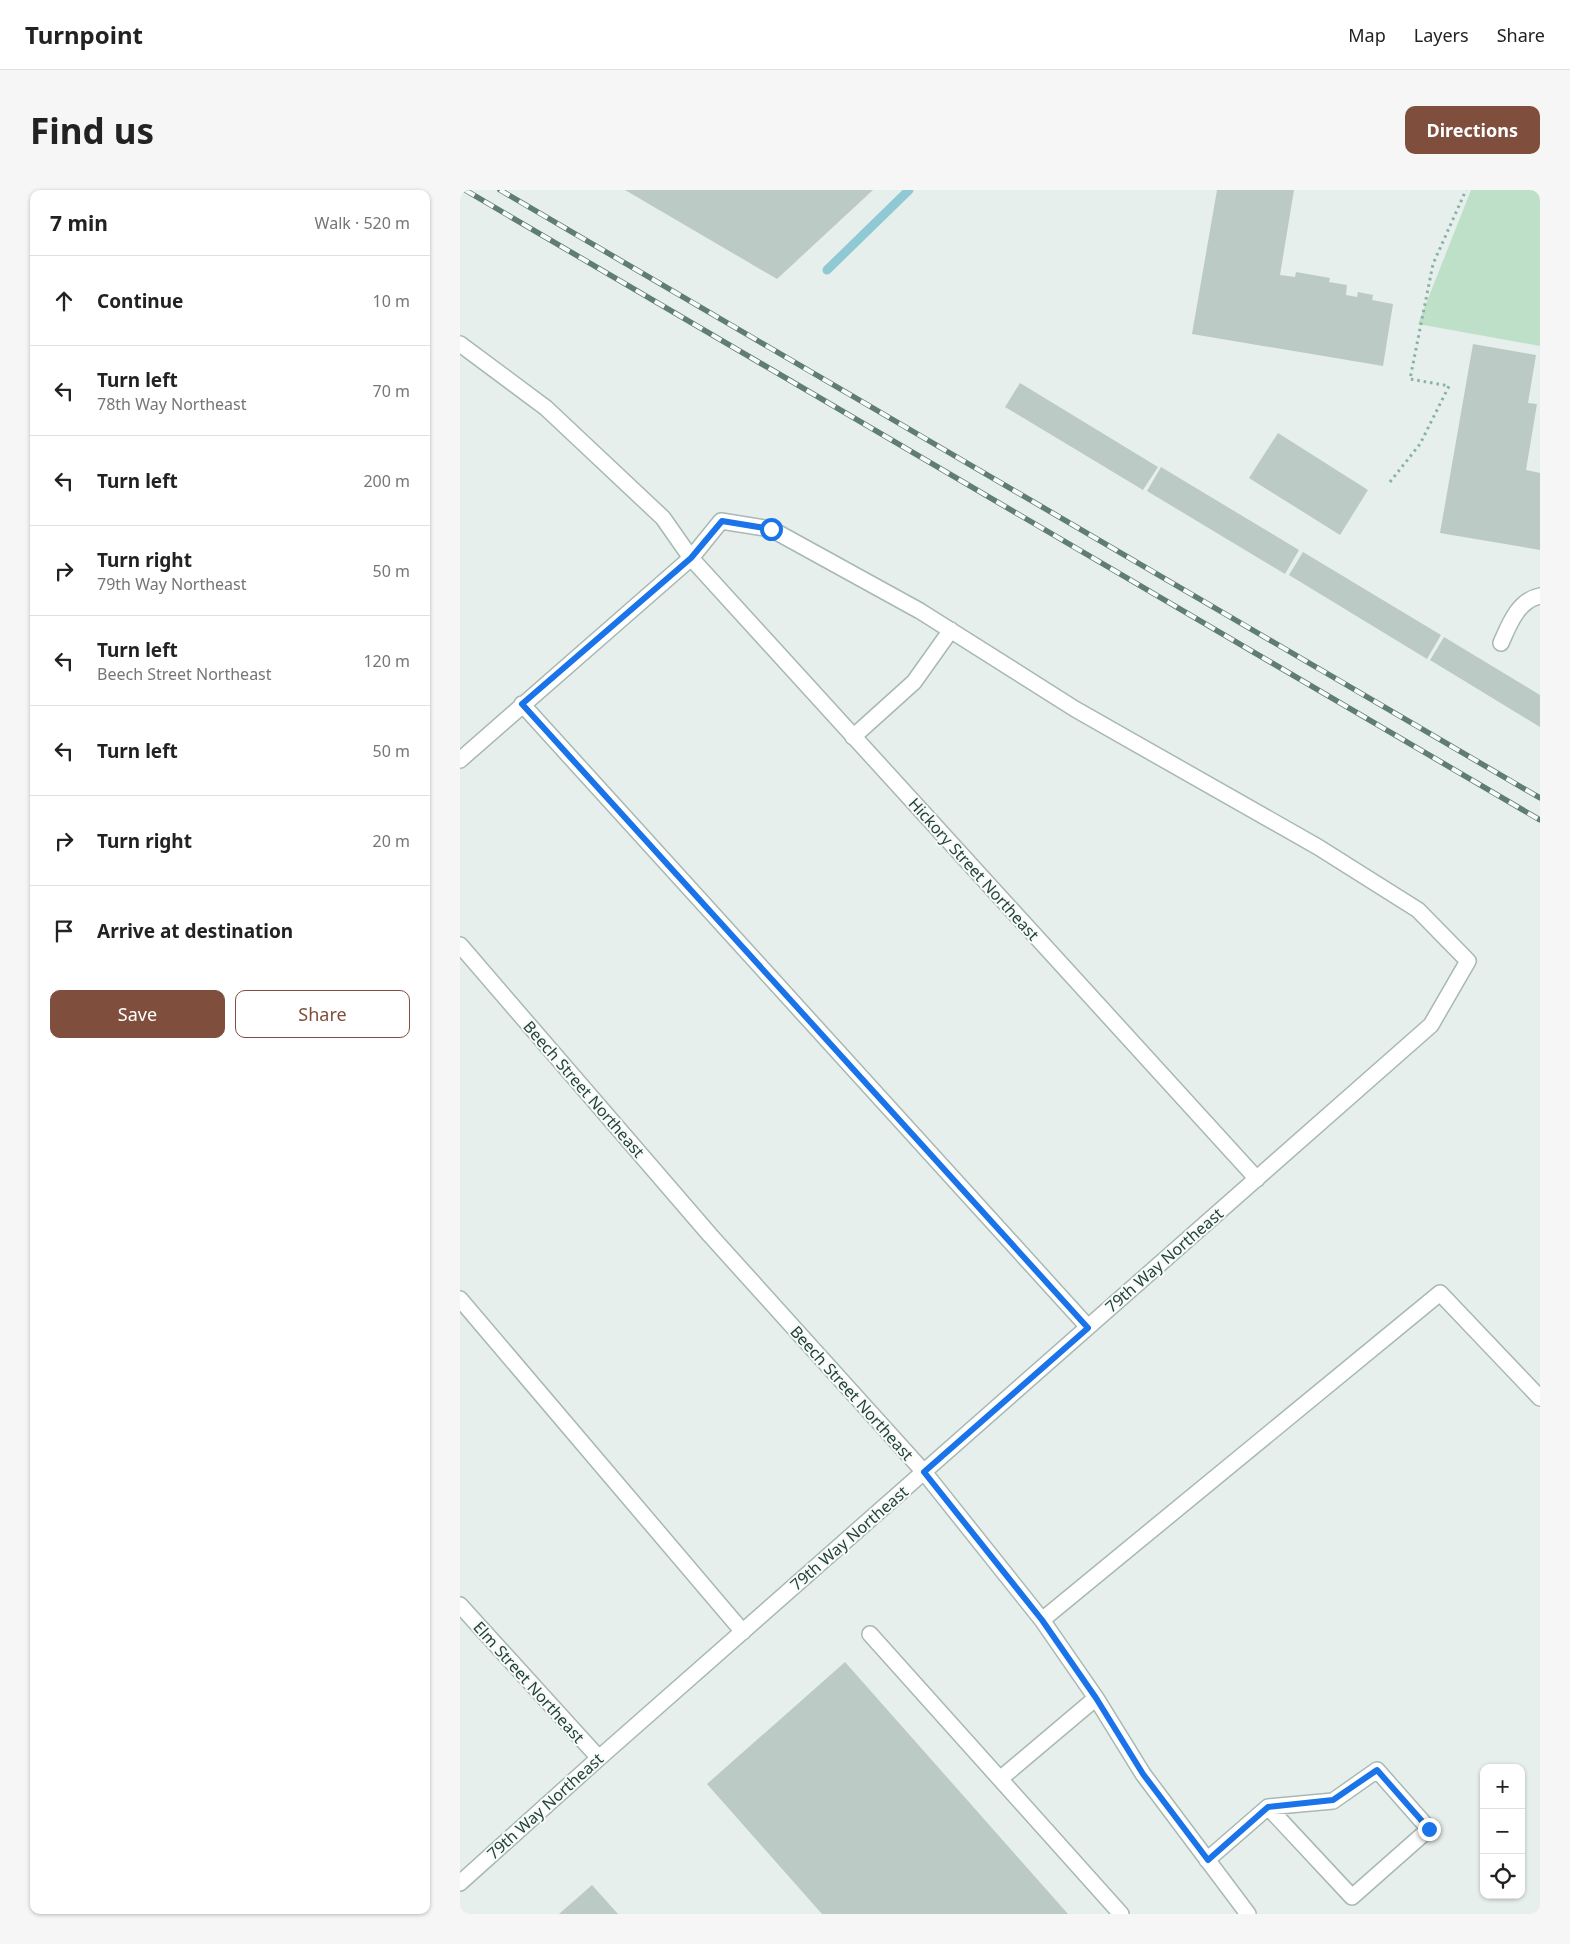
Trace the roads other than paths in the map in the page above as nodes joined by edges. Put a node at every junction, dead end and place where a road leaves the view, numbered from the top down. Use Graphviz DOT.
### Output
graph roads {
  1 [pos="460,344"];
  2 [pos="691,558"];
  3 [pos="1540,596"];
  4 [pos="951,630"];
  5 [pos="1500,643"];
  6 [pos="522,704"];
  7 [pos="853,736"];
  8 [pos="460,760"];
  9 [pos="460,945"];
  10 [pos="1257,1179"];
  11 [pos="460,1299"];
  12 [pos="1088,1328"];
  13 [pos="1540,1398"];
  14 [pos="924,1472"];
  15 [pos="460,1605"];
  16 [pos="1042,1620"];
  17 [pos="743,1632"];
  18 [pos="870,1634"];
  19 [pos="1096,1698"];
  20 [pos="599,1758"];
  21 [pos="1000,1779"];
  22 [pos="1268,1807"];
  23 [pos="1208,1860"];
  24 [pos="460,1883"];
  25 [pos="1121,1914"];
  26 [pos="1248,1914"];
  1 -- 2 [label="street, Hickory Street Northeast"];
  2 -- 4 [label="street"];
  2 -- 6 [label="street"];
  2 -- 7 [label="street, Hickory Street Northeast"];
  3 -- 5 [label="street"];
  4 -- 7 [label="street"];
  4 -- 10 [label="street, 79th Way Northeast"];
  6 -- 8 [label="street"];
  6 -- 12 [label="street"];
  7 -- 10 [label="street, Hickory Street Northeast"];
  9 -- 14 [label="street, Beech Street Northeast"];
  10 -- 12 [label="street, 79th Way Northeast"];
  11 -- 17 [label="street"];
  12 -- 14 [label="street, 79th Way Northeast"];
  13 -- 16 [label="street"];
  14 -- 16 [label="street, Beech Street Northeast"];
  14 -- 17 [label="street, 79th Way Northeast"];
  15 -- 20 [label="street, Elm Street Northeast"];
  16 -- 19 [label="street, Beech Street Northeast"];
  17 -- 20 [label="street, 79th Way Northeast"];
  18 -- 21 [label="street"];
  19 -- 21 [label="street"];
  19 -- 23 [label="street, Beech Street Northeast"];
  20 -- 24 [label="street, 79th Way Northeast"];
  21 -- 25 [label="street"];
  22 -- 22 [label="street"];
  22 -- 23 [label="street"];
  23 -- 26 [label="street, Beech Street Northeast"];
}
